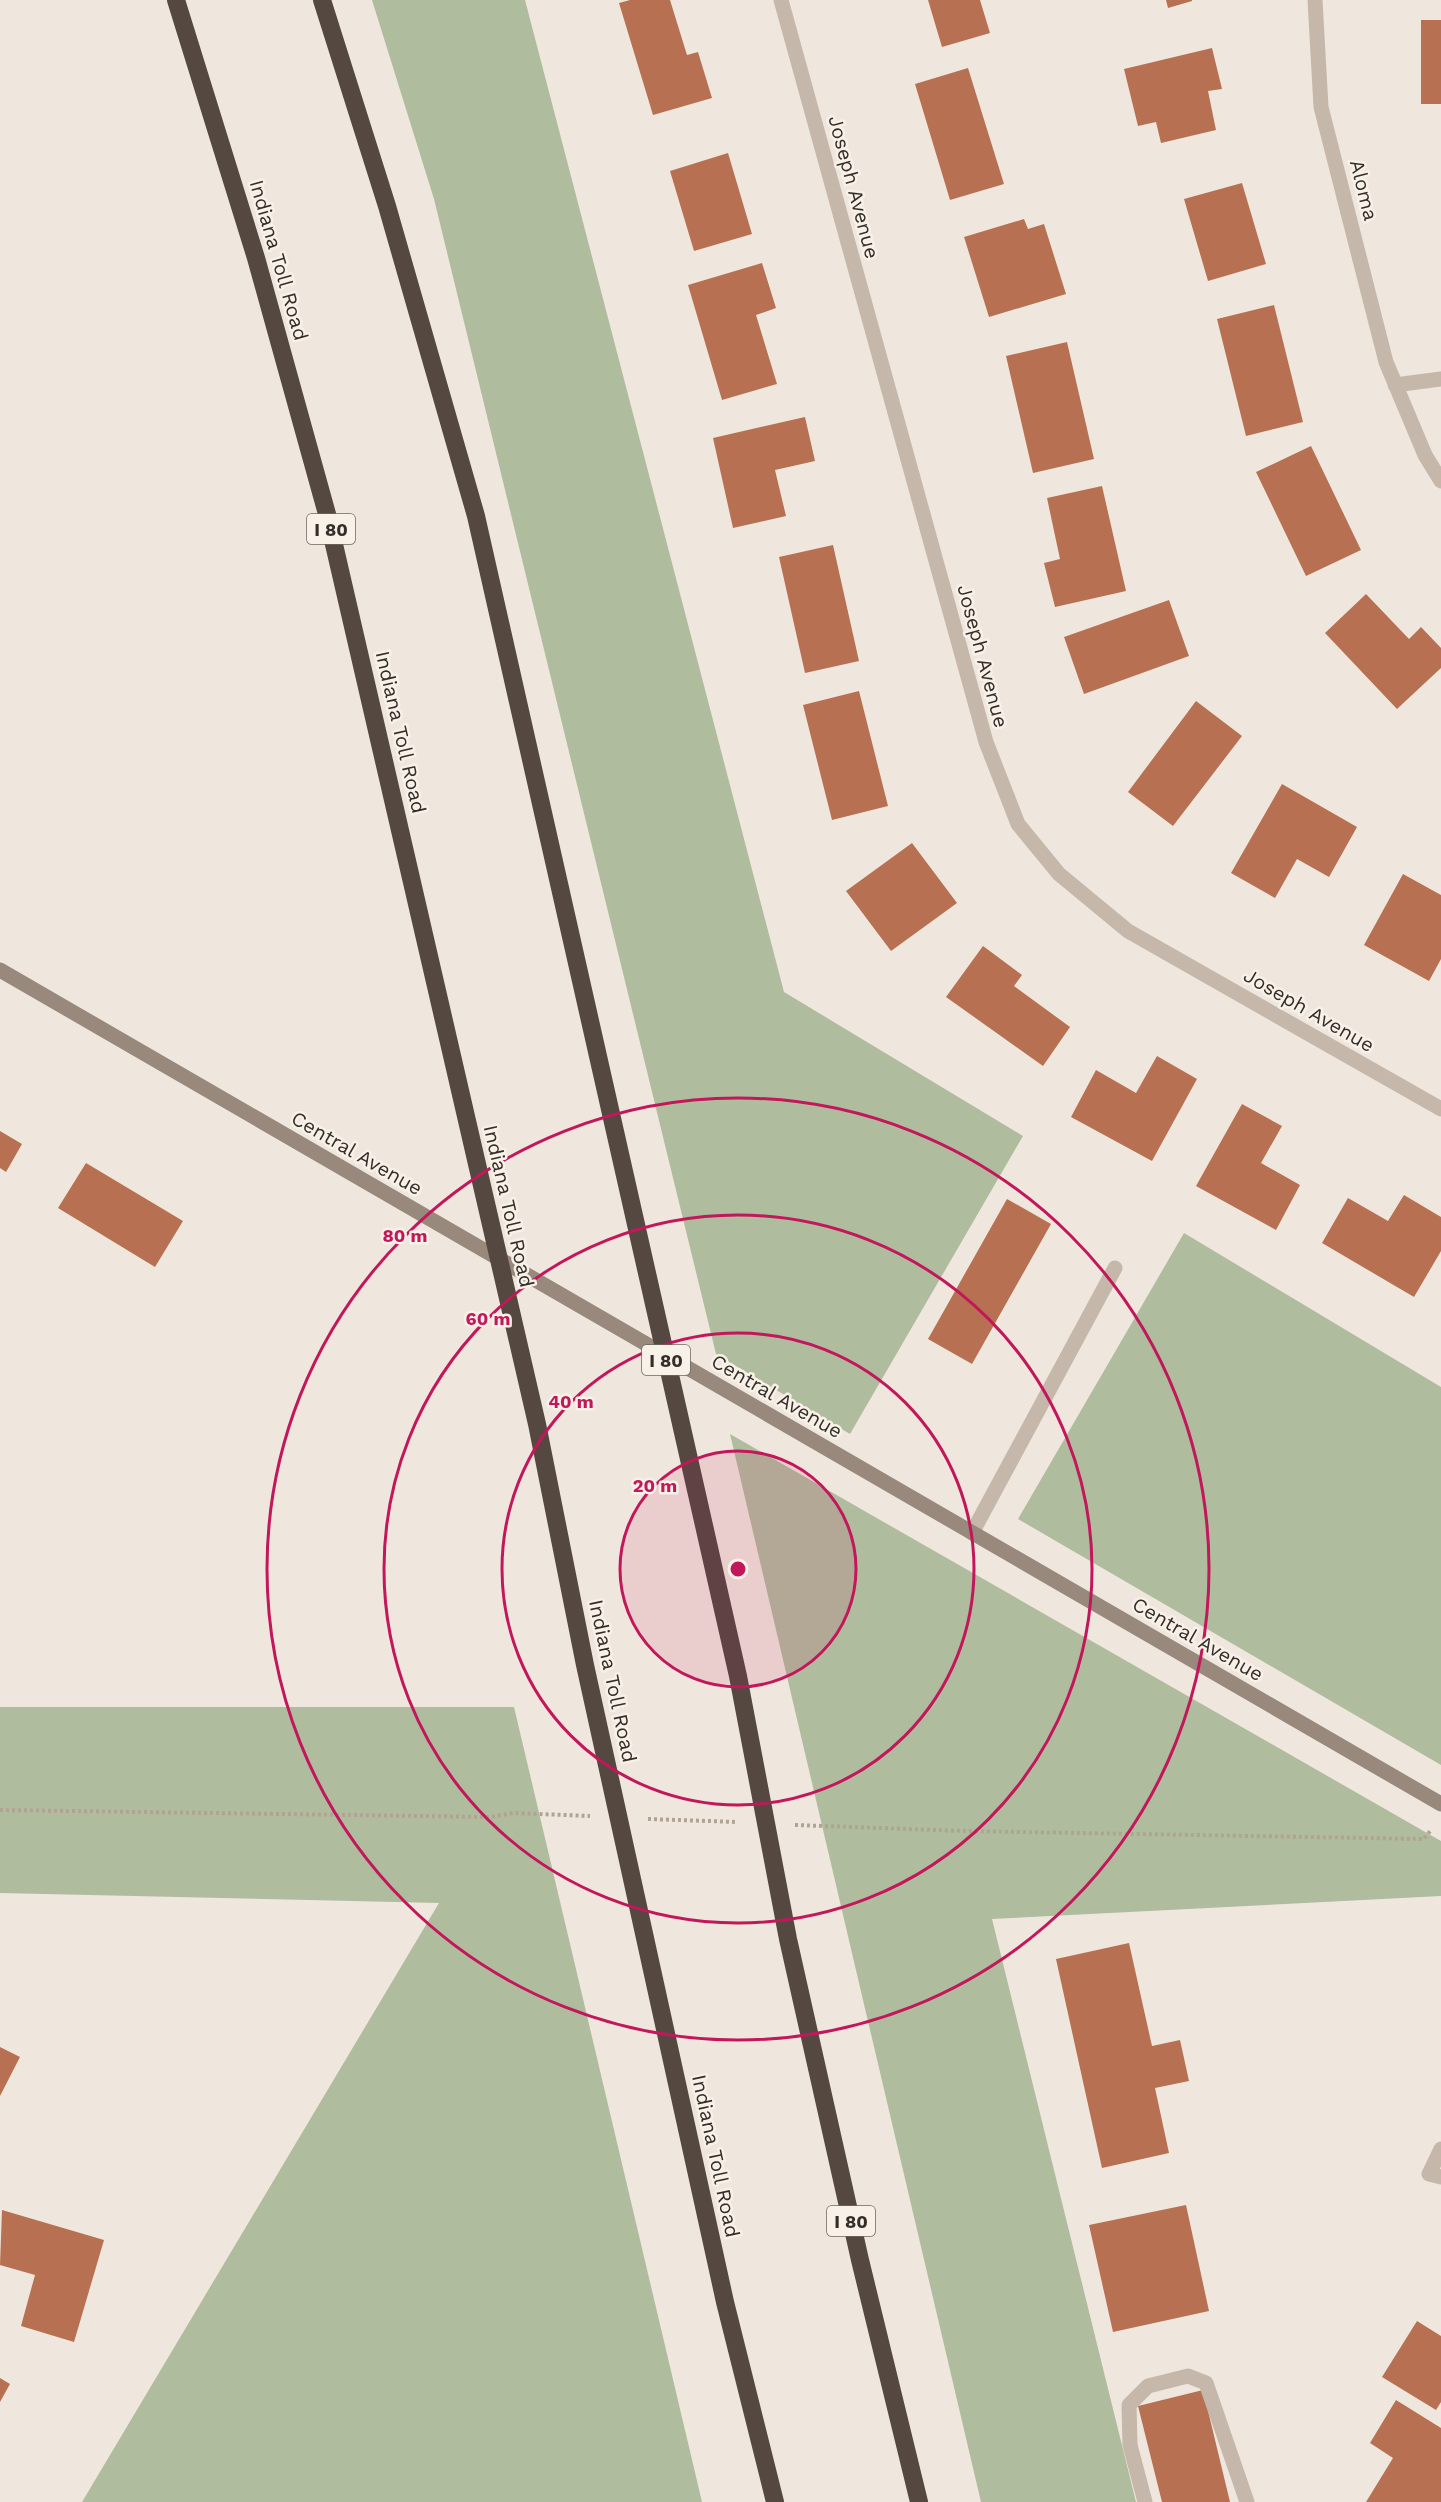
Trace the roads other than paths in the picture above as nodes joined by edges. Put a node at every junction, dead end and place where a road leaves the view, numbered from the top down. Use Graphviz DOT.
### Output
graph roads {
  1 [pos="176,0"];
  2 [pos="322,0"];
  3 [pos="781,0"];
  4 [pos="1315,0"];
  5 [pos="1441,379"];
  6 [pos="1395,385"];
  7 [pos="1441,481"];
  8 [pos="0,970"];
  9 [pos="1441,1109"];
  10 [pos="1115,1268"];
  11 [pos="972,1533"];
  12 [pos="1441,1804"];
  13 [pos="1441,2149"];
  14 [pos="1441,2177"];
  15 [pos="775,2502"];
  16 [pos="919,2502"];
  17 [pos="1145,2502"];
  18 [pos="1247,2502"];
  1 -- 15 [label="highway, Indiana Toll Road / I 80"];
  2 -- 16 [label="highway, I 80"];
  3 -- 9 [label="street, Joseph Avenue"];
  4 -- 6 [label="street, Aloma"];
  5 -- 6 [label="street"];
  6 -- 7 [label="street, Aloma"];
  8 -- 11 [label="street, Central Avenue"];
  10 -- 11 [label="street"];
  11 -- 12 [label="street, Central Avenue"];
  13 -- 14 [label="street"];
  17 -- 18 [label="street"];
}
